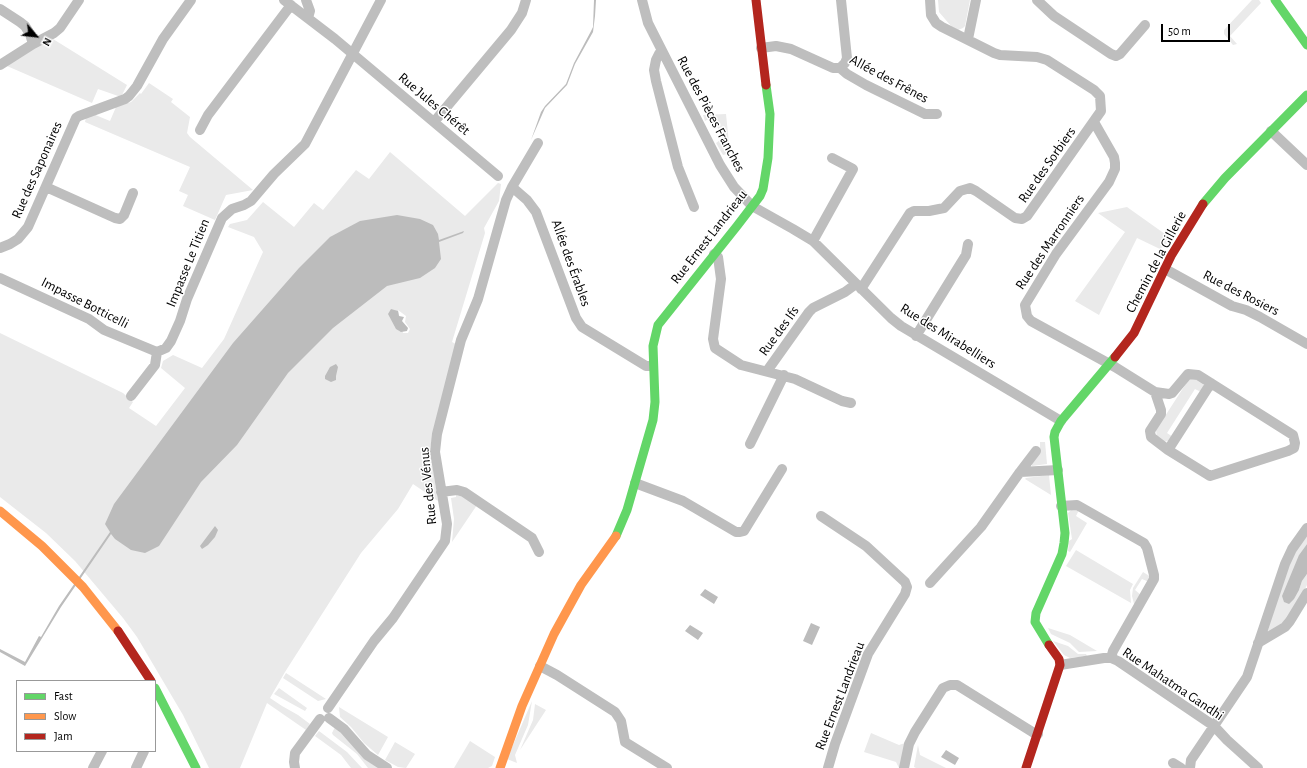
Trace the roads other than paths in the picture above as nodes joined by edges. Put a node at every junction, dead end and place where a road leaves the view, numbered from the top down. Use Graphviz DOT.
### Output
graph roads {
  1 [pos="79,0"];
  2 [pos="191,0"];
  3 [pos="306,0"];
  4 [pos="381,0"];
  5 [pos="526,0"];
  6 [pos="642,0"];
  7 [pos="756,0"];
  8 [pos="841,0"];
  9 [pos="930,0"];
  10 [pos="976,0"];
  11 [pos="1037,0"];
  12 [pos="1274,0"];
  13 [pos="287,3"];
  14 [pos="0,9"];
  15 [pos="308,18"];
  16 [pos="1145,25"];
  17 [pos="968,40"];
  18 [pos="33,44"];
  19 [pos="1307,45"];
  20 [pos="761,48"];
  21 [pos="662,52"];
  22 [pos="353,54"];
  23 [pos="0,65"];
  24 [pos="840,68"];
  25 [pos="1307,95"];
  26 [pos="937,114"];
  27 [pos="434,122"];
  28 [pos="1094,122"];
  29 [pos="200,130"];
  30 [pos="1271,131"];
  31 [pos="538,143"];
  32 [pos="832,158"];
  33 [pos="1307,165"];
  34 [pos="498,176"];
  35 [pos="512,187"];
  36 [pos="46,188"];
  37 [pos="133,193"];
  38 [pos="752,206"];
  39 [pos="694,207"];
  40 [pos="813,241"];
  41 [pos="968,244"];
  42 [pos="0,248"];
  43 [pos="714,254"];
  44 [pos="1164,269"];
  45 [pos="0,278"];
  46 [pos="859,287"];
  47 [pos="916,336"];
  48 [pos="1306,343"];
  49 [pos="157,352"];
  50 [pos="1110,364"];
  51 [pos="653,366"];
  52 [pos="767,371"];
  53 [pos="784,375"];
  54 [pos="1211,383"];
  55 [pos="1155,392"];
  56 [pos="131,396"];
  57 [pos="851,403"];
  58 [pos="1061,421"];
  59 [pos="750,444"];
  60 [pos="1168,450"];
  61 [pos="1036,451"];
  62 [pos="782,469"];
  63 [pos="1058,470"];
  64 [pos="1020,472"];
  65 [pos="635,483"];
  66 [pos="441,492"];
  67 [pos="1061,506"];
  68 [pos="0,511"];
  69 [pos="821,516"];
  70 [pos="1307,528"];
  71 [pos="540,552"];
  72 [pos="930,584"];
  73 [pos="1307,593"];
  74 [pos="1258,642"];
  75 [pos="1111,658"];
  76 [pos="1060,665"];
  77 [pos="540,666"];
  78 [pos="150,680"];
  79 [pos="156,690"];
  80 [pos="328,717"];
  81 [pos="1214,726"];
  82 [pos="1038,734"];
  83 [pos="101,752"];
  84 [pos="144,752"];
  85 [pos="93,768"];
  86 [pos="136,768"];
  87 [pos="196,768"];
  88 [pos="295,768"];
  89 [pos="387,768"];
  90 [pos="500,768"];
  91 [pos="667,768"];
  92 [pos="828,768"];
  93 [pos="904,768"];
  94 [pos="1026,768"];
  95 [pos="1190,768"];
  96 [pos="1258,768"];
  1 -- 18 [label="street"];
  2 -- 36 [label="street, Rue des Saponaires"];
  3 -- 15 [label="street"];
  4 -- 22 [label="street, Impasse Le Titien"];
  5 -- 27 [label="street"];
  6 -- 21 [label="street, Rue des Pièces Franches"];
  7 -- 20 [label="street, Rue Ernest Landrieau"];
  8 -- 24 [label="street"];
  9 -- 17 [label="street"];
  10 -- 17 [label="street"];
  11 -- 16 [label="street"];
  12 -- 19 [label="street"];
  13 -- 15 [label="street, Rue Jules Chérêt"];
  13 -- 29 [label="street"];
  14 -- 18 [label="street"];
  15 -- 22 [label="street, Rue Jules Chérêt"];
  17 -- 28 [label="street"];
  18 -- 23 [label="street"];
  20 -- 24 [label="street, Allée des Frênes"];
  20 -- 38 [label="street, Rue Ernest Landrieau"];
  21 -- 38 [label="street, Rue des Pièces Franches"];
  21 -- 39 [label="street, Rue des Pièces Franches"];
  22 -- 27 [label="street, Rue Jules Chérêt"];
  22 -- 49 [label="street, Impasse Le Titien"];
  24 -- 26 [label="street, Allée des Frênes"];
  25 -- 30 [label="street, Chemin de la Gillerie"];
  27 -- 34 [label="street, Rue Jules Chérêt"];
  28 -- 46 [label="street, Rue des Sorbiers"];
  28 -- 50 [label="street, Rue des Marronniers"];
  30 -- 33 [label="street"];
  30 -- 44 [label="street, Chemin de la Gillerie"];
  31 -- 35 [label="street"];
  32 -- 40 [label="street"];
  35 -- 51 [label="street, Allée des Érables"];
  35 -- 66 [label="street, Rue des Vénus"];
  36 -- 37 [label="street"];
  36 -- 42 [label="street, Rue des Saponaires"];
  38 -- 40 [label="street, Rue des Mirabelliers"];
  38 -- 43 [label="street, Rue Ernest Landrieau"];
  40 -- 46 [label="street, Rue des Mirabelliers"];
  41 -- 47 [label="street"];
  43 -- 51 [label="street, Rue Ernest Landrieau"];
  43 -- 52 [label="street"];
  44 -- 48 [label="street, Rue des Rosiers"];
  44 -- 50 [label="street, Chemin de la Gillerie"];
  45 -- 49 [label="street, Impasse Botticelli"];
  46 -- 47 [label="street, Rue des Mirabelliers"];
  46 -- 52 [label="street, Rue des Ifs"];
  47 -- 58 [label="street, Rue des Mirabelliers"];
  49 -- 56 [label="street"];
  50 -- 55 [label="street"];
  50 -- 58 [label="street, Chemin de la Gillerie"];
  51 -- 65 [label="street, Rue Ernest Landrieau"];
  52 -- 53 [label="street"];
  53 -- 57 [label="street"];
  53 -- 59 [label="street"];
  54 -- 55 [label="street"];
  54 -- 60 [label="street"];
  54 -- 60 [label="street"];
  55 -- 60 [label="street"];
  58 -- 63 [label="street, Chemin de la Gillerie"];
  61 -- 64 [label="street"];
  62 -- 65 [label="street"];
  63 -- 64 [label="street"];
  63 -- 67 [label="street"];
  64 -- 72 [label="street"];
  65 -- 77 [label="street, Rue Ernest Landrieau"];
  66 -- 71 [label="street"];
  66 -- 80 [label="street, Rue des Vénus"];
  67 -- 75 [label="street"];
  67 -- 76 [label="street"];
  68 -- 78 [label="street"];
  69 -- 92 [label="street, Rue Ernest Landrieau"];
  70 -- 74 [label="street"];
  73 -- 74 [label="street"];
  74 -- 81 [label="street"];
  75 -- 76 [label="street, Rue Mahatma Gandhi"];
  75 -- 81 [label="street, Rue Mahatma Gandhi"];
  76 -- 82 [label="street"];
  77 -- 90 [label="street, Rue Ernest Landrieau"];
  77 -- 91 [label="street"];
  79 -- 87 [label="street"];
  80 -- 88 [label="street, Rue des Vénus"];
  80 -- 89 [label="street"];
  81 -- 95 [label="street"];
  81 -- 96 [label="street, Rue Mahatma Gandhi"];
  82 -- 93 [label="street"];
  82 -- 94 [label="street"];
  83 -- 85 [label="street"];
  84 -- 86 [label="street"];
}
